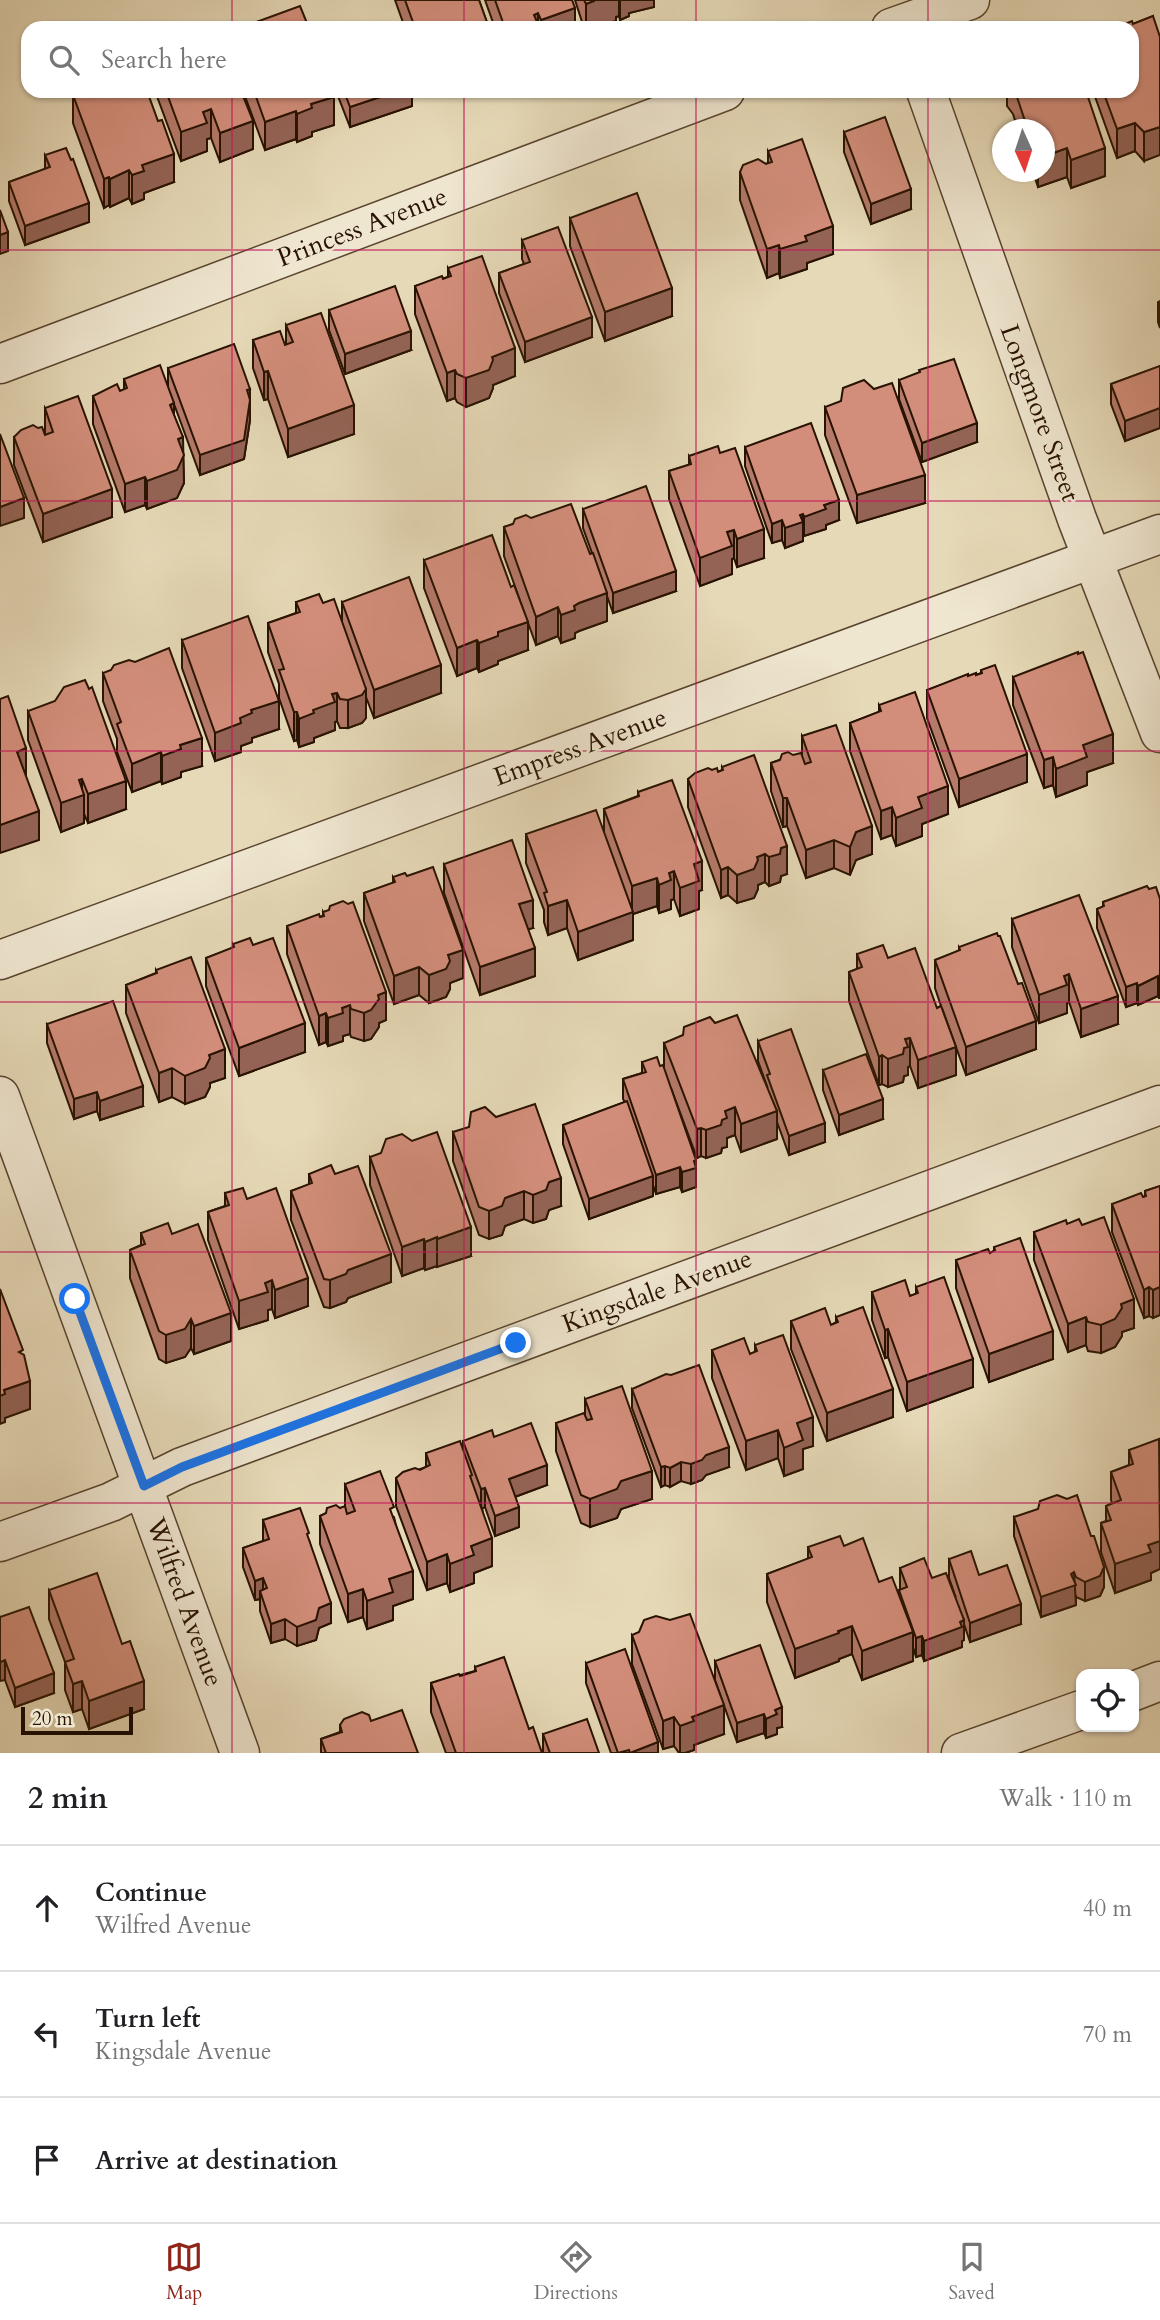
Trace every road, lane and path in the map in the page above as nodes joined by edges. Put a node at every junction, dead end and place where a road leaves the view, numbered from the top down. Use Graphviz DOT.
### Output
graph roads {
  1 [pos="970,0"];
  2 [pos="897,20"];
  3 [pos="705,98"];
  4 [pos="928,98"];
  5 [pos="0,364"];
  6 [pos="1160,534"];
  7 [pos="1092,559"];
  8 [pos="1160,733"];
  9 [pos="0,960"];
  10 [pos="0,1096"];
  11 [pos="1160,1105"];
  12 [pos="144,1486"];
  13 [pos="0,1542"];
  14 [pos="1160,1681"];
  15 [pos="1139,1688"];
  16 [pos="1076,1712"];
  17 [pos="240,1753"];
  18 [pos="961,1753"];
  1 -- 2 [label="street"];
  3 -- 5 [label="street, Princess Avenue"];
  4 -- 7 [label="street, Longmore Street"];
  6 -- 7 [label="street, Empress Avenue"];
  7 -- 8 [label="street, Longmore Street"];
  7 -- 9 [label="street, Empress Avenue"];
  10 -- 12 [label="street, Wilfred Avenue"];
  11 -- 12 [label="street, Kingsdale Avenue"];
  12 -- 13 [label="street, Kingsdale Avenue"];
  12 -- 17 [label="street, Wilfred Avenue"];
  14 -- 15 [label="street"];
  16 -- 18 [label="street"];
}
